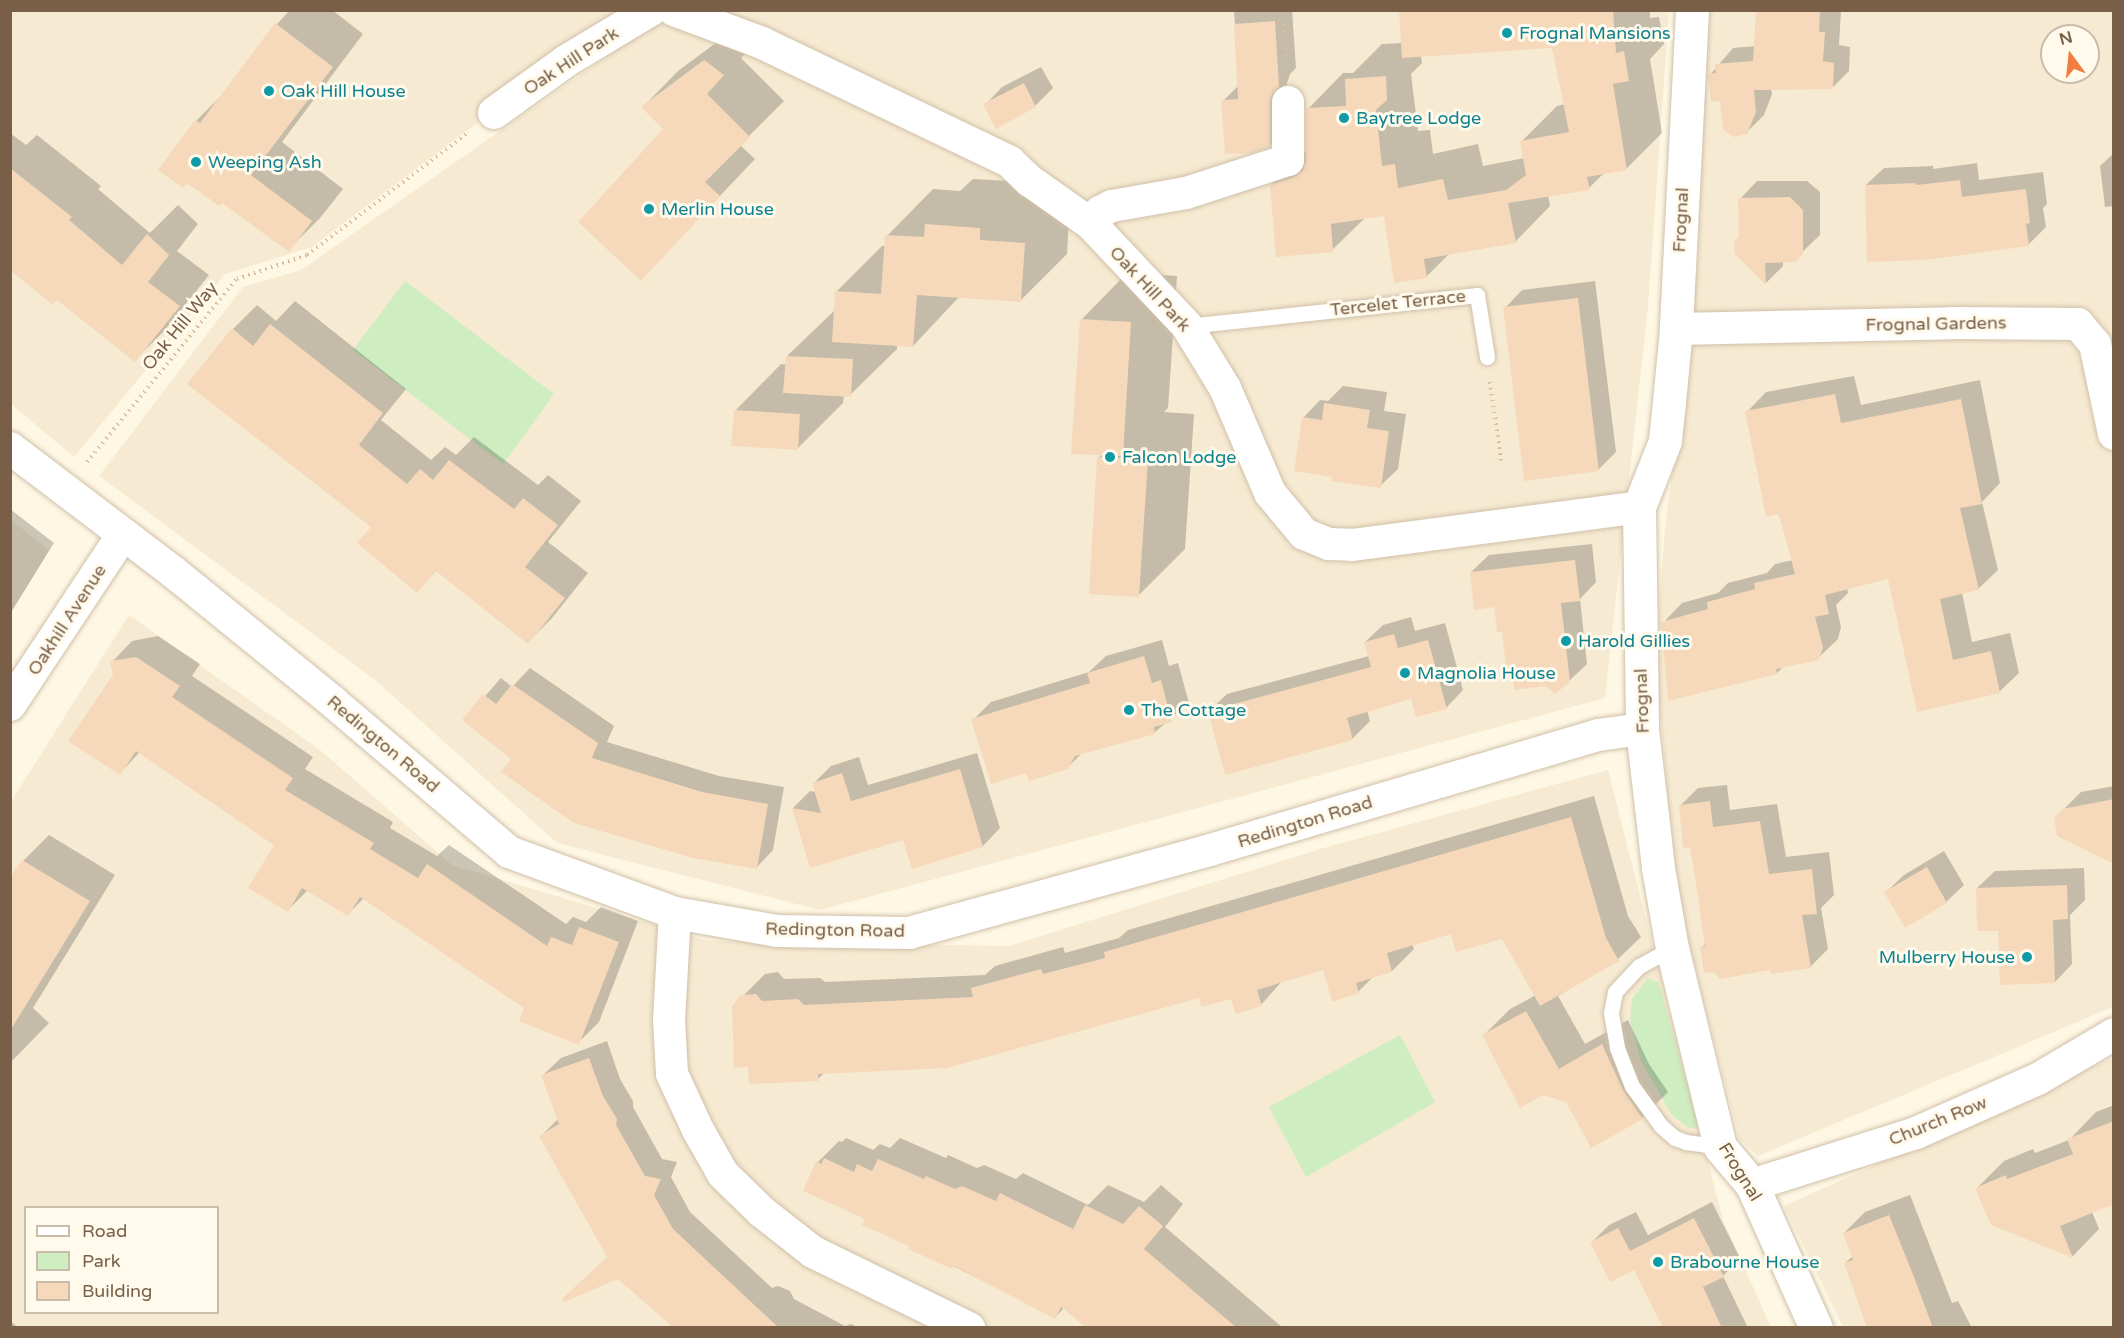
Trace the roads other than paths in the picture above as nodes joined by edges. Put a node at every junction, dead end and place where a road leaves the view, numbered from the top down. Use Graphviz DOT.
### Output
graph roads {
  1 [pos="651,10"];
  2 [pos="674,10"];
  3 [pos="1692,10"];
  4 [pos="1288,102"];
  5 [pos="494,113"];
  6 [pos="1090,224"];
  7 [pos="1187,326"];
  8 [pos="1676,329"];
  9 [pos="1487,357"];
  10 [pos="2114,434"];
  11 [pos="10,448"];
  12 [pos="1639,507"];
  13 [pos="123,534"];
  14 [pos="10,705"];
  15 [pos="1642,729"];
  16 [pos="675,914"];
  17 [pos="1671,948"];
  18 [pos="2114,1034"];
  19 [pos="1720,1147"];
  20 [pos="1752,1185"];
  21 [pos="969,1328"];
  22 [pos="1816,1328"];
  1 -- 5 [label="street, Oak Hill Park"];
  2 -- 6 [label="street, Oak Hill Park"];
  3 -- 8 [label="street, Frognal"];
  4 -- 6 [label="street"];
  6 -- 7 [label="street, Oak Hill Park"];
  7 -- 9 [label="lane, Tercelet Terrace"];
  7 -- 12 [label="street, Oak Hill Park"];
  8 -- 10 [label="street, Frognal Gardens"];
  8 -- 12 [label="street, Frognal"];
  11 -- 13 [label="street, Redington Road"];
  12 -- 15 [label="street, Frognal"];
  13 -- 14 [label="street, Oakhill Avenue"];
  13 -- 16 [label="street, Redington Road"];
  15 -- 16 [label="street, Redington Road"];
  15 -- 17 [label="street, Frognal"];
  16 -- 21 [label="street"];
  17 -- 19 [label="street, Frognal"];
  17 -- 19 [label="lane"];
  18 -- 20 [label="street, Church Row"];
  19 -- 20 [label="street, Frognal"];
  20 -- 22 [label="street, Frognal"];
}
